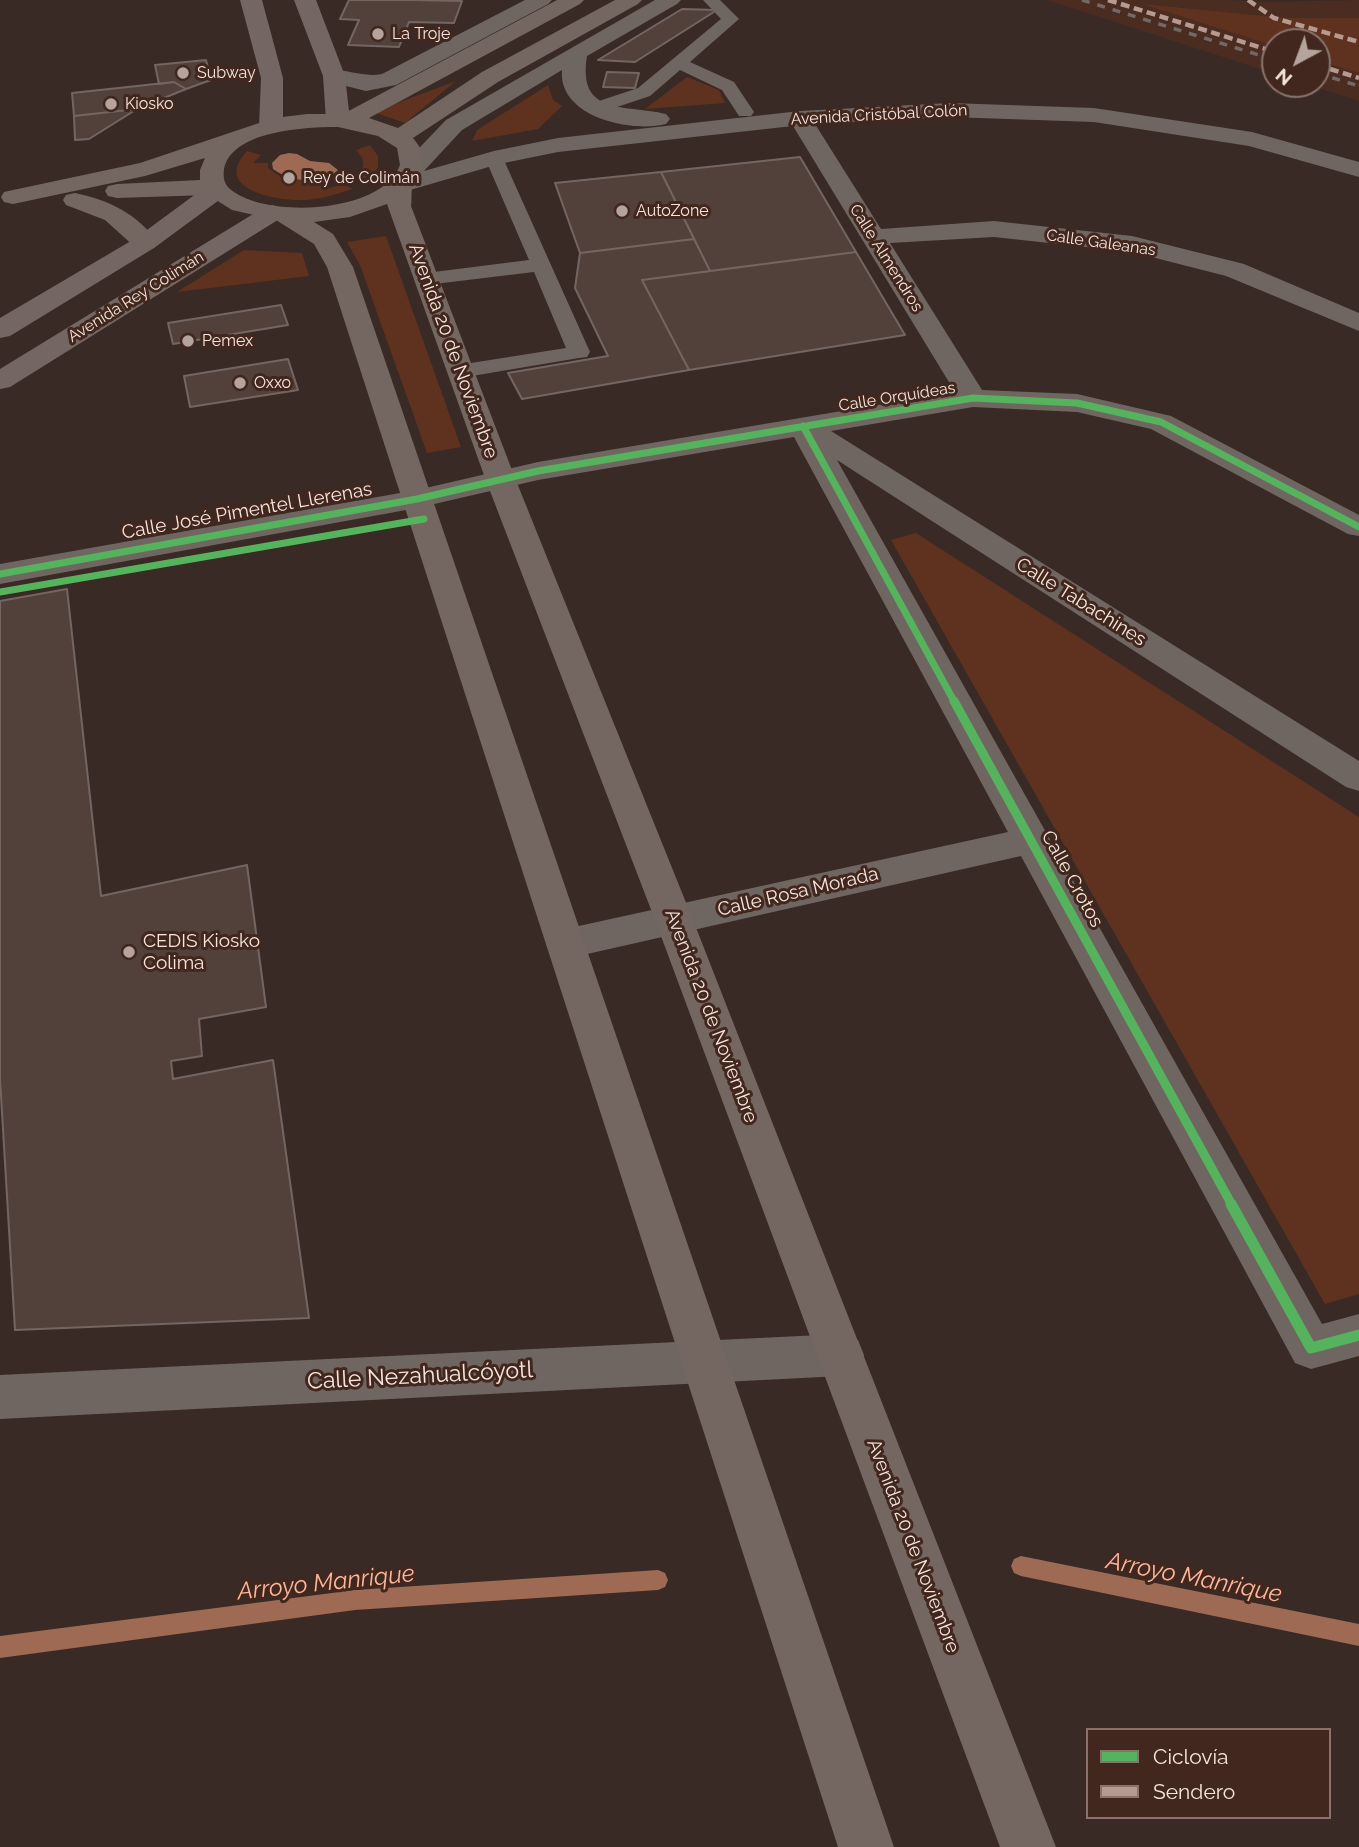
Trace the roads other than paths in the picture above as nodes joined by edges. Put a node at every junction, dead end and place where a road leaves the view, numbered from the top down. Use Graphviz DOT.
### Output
graph roads {
  1 [pos="251,0"];
  2 [pos="305,0"];
  3 [pos="541,0"];
  4 [pos="573,0"];
  5 [pos="631,0"];
  6 [pos="670,0"];
  7 [pos="712,0"];
  8 [pos="576,53"];
  9 [pos="679,63"];
  10 [pos="334,76"];
  11 [pos="596,108"];
  12 [pos="745,113"];
  13 [pos="800,118"];
  14 [pos="342,121"];
  15 [pos="271,127"];
  16 [pos="398,138"];
  17 [pos="236,141"];
  18 [pos="558,145"];
  19 [pos="494,158"];
  20 [pos="1359,170"];
  21 [pos="405,178"];
  22 [pos="216,188"];
  23 [pos="45,195"];
  24 [pos="6,197"];
  25 [pos="278,214"];
  26 [pos="873,237"];
  27 [pos="145,243"];
  28 [pos="541,265"];
  29 [pos="426,279"];
  30 [pos="1359,323"];
  31 [pos="0,330"];
  32 [pos="460,372"];
  33 [pos="0,381"];
  34 [pos="973,398"];
  35 [pos="803,426"];
  36 [pos="500,478"];
  37 [pos="417,499"];
  38 [pos="1359,527"];
  39 [pos="0,574"];
  40 [pos="1359,778"];
  41 [pos="1031,840"];
  42 [pos="674,920"];
  43 [pos="565,944"];
  44 [pos="1359,1335"];
  45 [pos="841,1355"];
  46 [pos="704,1362"];
  47 [pos="0,1397"];
  48 [pos="866,1847"];
  49 [pos="1027,1847"];
  1 -- 15 [label="main road"];
  2 -- 10 [label="main road"];
  3 -- 10 [label="street"];
  4 -- 14 [label="main road"];
  5 -- 16 [label="main road"];
  6 -- 8 [label="street"];
  7 -- 9 [label="lane"];
  8 -- 11 [label="street"];
  8 -- 21 [label="street"];
  9 -- 11 [label="lane"];
  9 -- 12 [label="lane"];
  10 -- 14 [label="main road"];
  11 -- 12 [label="street"];
  11 -- 18 [label="street"];
  12 -- 13 [label="street"];
  13 -- 18 [label="street, Avenida Cristóbal Colón"];
  13 -- 20 [label="street, Avenida Cristóbal Colón"];
  13 -- 26 [label="street, Calle Almendros"];
  14 -- 15 [label="main road"];
  14 -- 16 [label="main road"];
  15 -- 17 [label="main road"];
  16 -- 21 [label="main road, Avenida 20 de Noviembre"];
  17 -- 22 [label="main road"];
  17 -- 24 [label="main road"];
  18 -- 19 [label="street, Avenida Cristóbal Colón"];
  19 -- 21 [label="street, Avenida Cristóbal Colón"];
  19 -- 28 [label="lane"];
  21 -- 25 [label="main road"];
  21 -- 29 [label="main road, Avenida 20 de Noviembre"];
  22 -- 23 [label="main road"];
  22 -- 25 [label="main road"];
  22 -- 27 [label="main road"];
  23 -- 24 [label="main road"];
  23 -- 27 [label="main road"];
  25 -- 33 [label="main road, Avenida Rey Colimán"];
  25 -- 37 [label="main road"];
  26 -- 30 [label="street, Calle Galeanas"];
  26 -- 34 [label="street, Calle Almendros"];
  27 -- 31 [label="main road"];
  28 -- 29 [label="lane"];
  28 -- 32 [label="lane"];
  29 -- 32 [label="main road, Avenida 20 de Noviembre"];
  32 -- 36 [label="main road, Avenida 20 de Noviembre"];
  34 -- 35 [label="street, Calle Orquídeas"];
  34 -- 38 [label="street, Calle Orquídeas"];
  35 -- 36 [label="street, Calle Orquídeas"];
  35 -- 40 [label="street, Calle Tabachines"];
  35 -- 41 [label="street, Calle Crotos"];
  36 -- 37 [label="street, Calle José Pimentel Llerenas"];
  36 -- 42 [label="main road, Avenida 20 de Noviembre"];
  37 -- 39 [label="street, Calle José Pimentel Llerenas"];
  37 -- 43 [label="main road"];
  41 -- 42 [label="street, Calle Rosa Morada"];
  41 -- 44 [label="street, Calle Crotos"];
  42 -- 43 [label="street, Calle Rosa Morada"];
  42 -- 45 [label="main road, Avenida 20 de Noviembre"];
  43 -- 46 [label="main road"];
  45 -- 46 [label="street, Calle Nezahualcóyotl"];
  45 -- 49 [label="main road, Avenida 20 de Noviembre"];
  46 -- 47 [label="street, Calle Nezahualcóyotl"];
  46 -- 48 [label="main road"];
}
